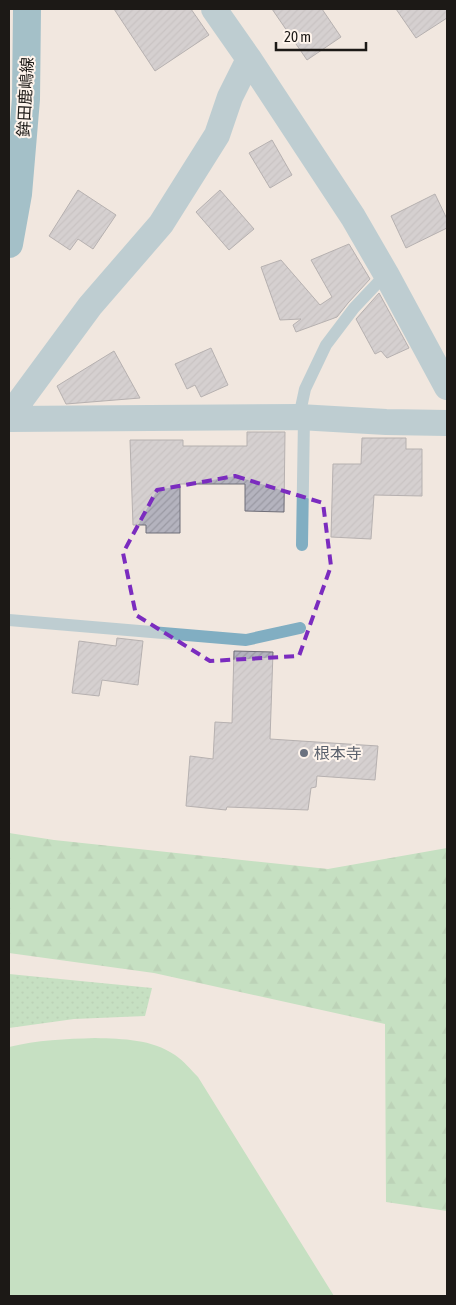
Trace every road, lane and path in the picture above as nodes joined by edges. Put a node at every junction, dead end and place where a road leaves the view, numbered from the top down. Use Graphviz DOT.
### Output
graph roads {
  1 [pos="27,9"];
  2 [pos="214,9"];
  3 [pos="249,59"];
  4 [pos="9,244"];
  5 [pos="386,274"];
  6 [pos="447,387"];
  7 [pos="9,418"];
  8 [pos="301,418"];
  9 [pos="447,422"];
  10 [pos="302,545"];
  11 [pos="9,620"];
  12 [pos="300,628"];
  1 -- 4 [label="main road, 鉾田鹿嶋線"];
  2 -- 3 [label="street"];
  3 -- 5 [label="street"];
  3 -- 7 [label="street"];
  5 -- 6 [label="street"];
  5 -- 8 [label="lane"];
  7 -- 8 [label="street"];
  8 -- 9 [label="street"];
  8 -- 10 [label="lane"];
  11 -- 12 [label="lane"];
}
